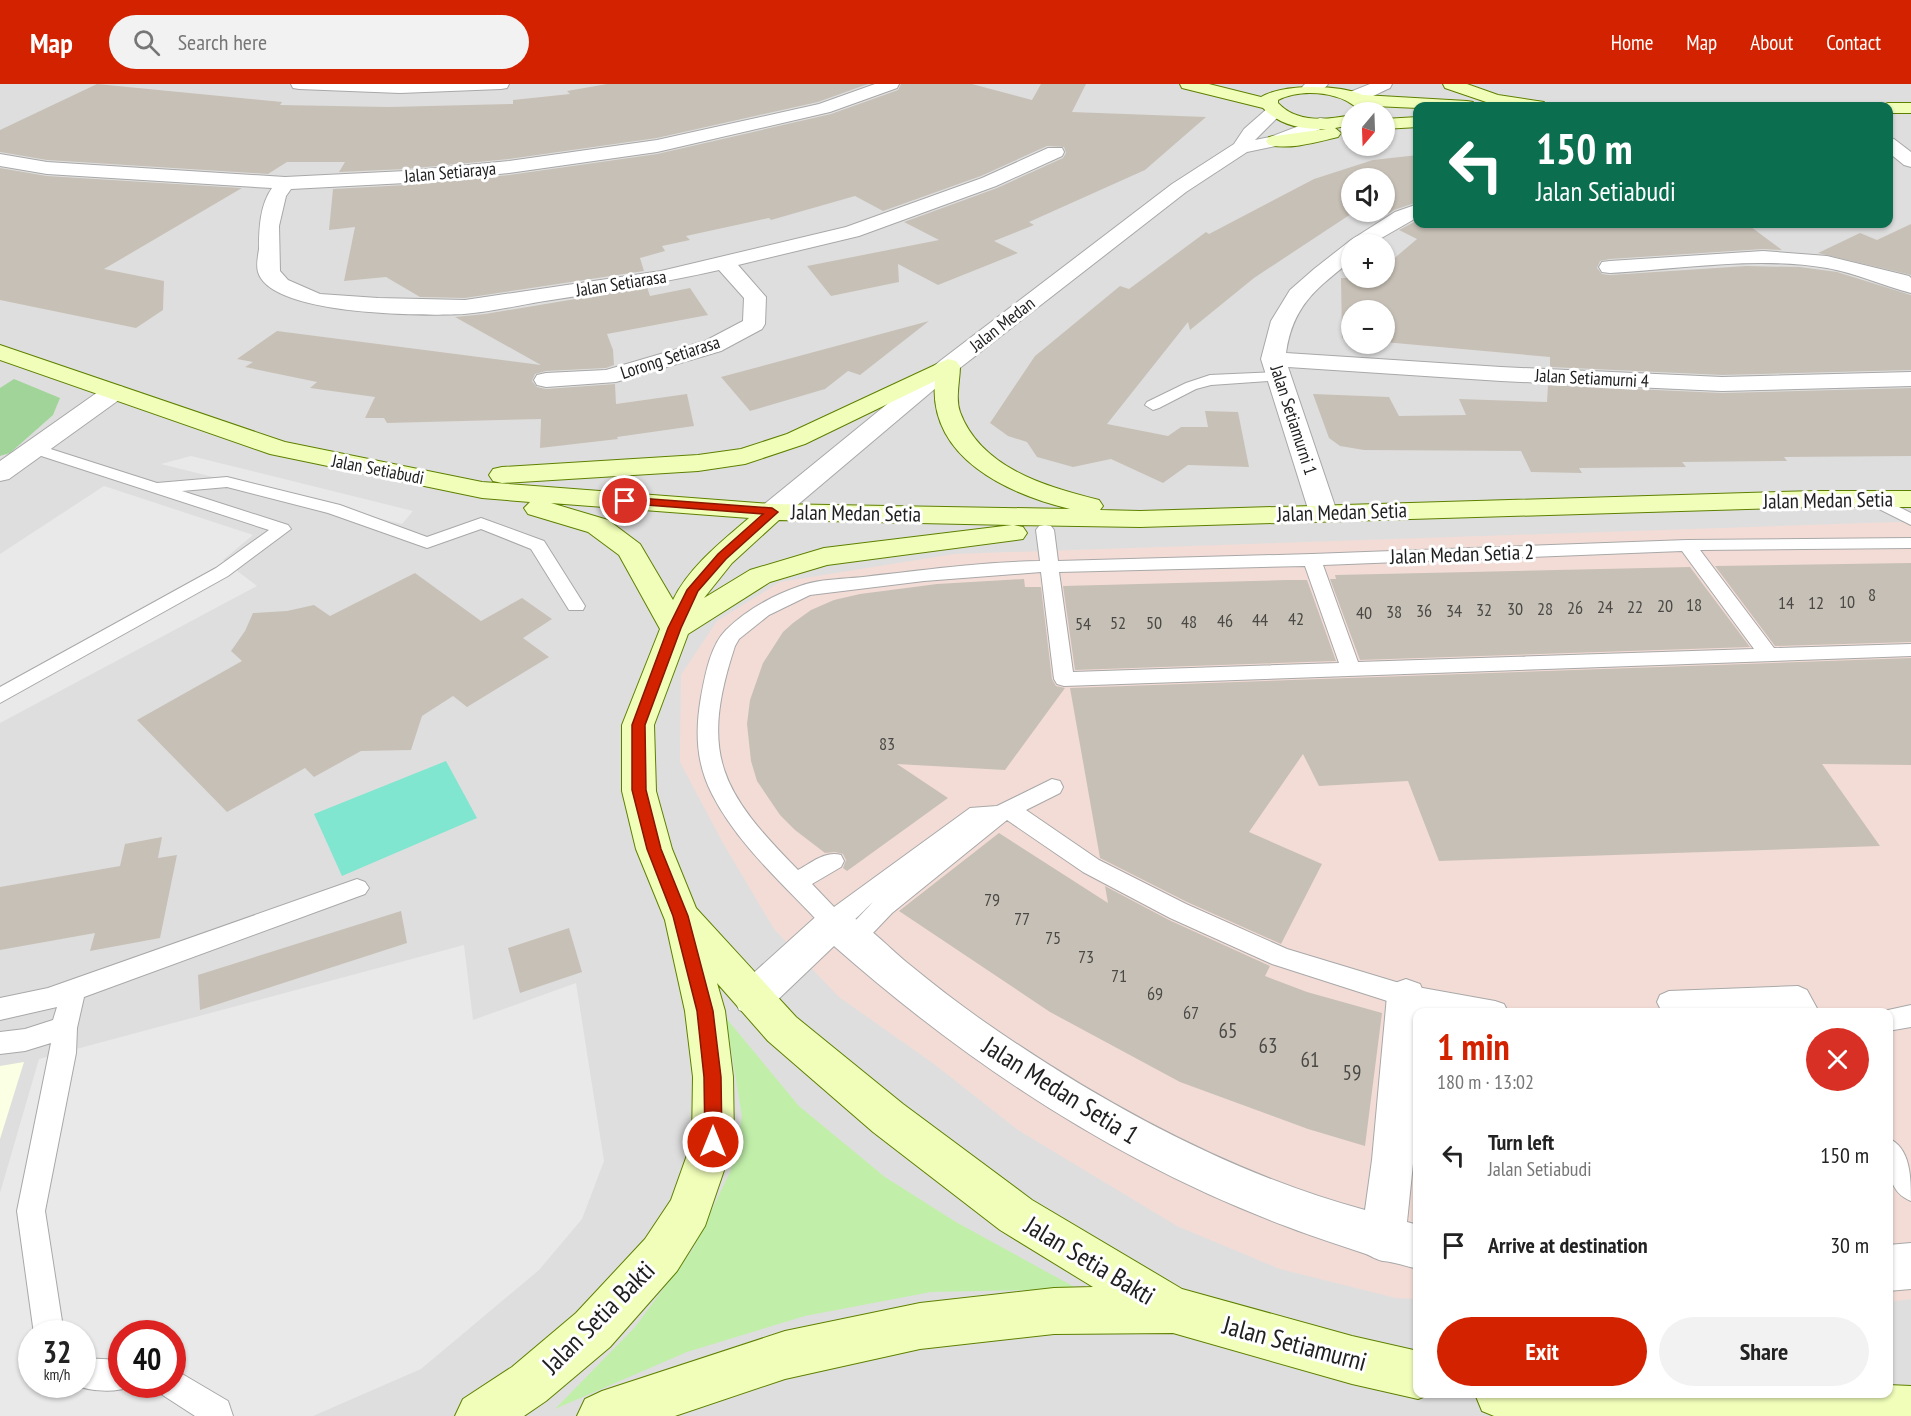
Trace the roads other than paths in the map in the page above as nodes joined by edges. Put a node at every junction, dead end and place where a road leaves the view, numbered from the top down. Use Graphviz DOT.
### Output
graph roads {
  1 [pos="299,84"];
  2 [pos="501,84"];
  3 [pos="891,84"];
  4 [pos="1188,84"];
  5 [pos="1263,84"];
  6 [pos="1384,84"];
  7 [pos="1450,84"];
  8 [pos="1309,86"];
  9 [pos="1358,102"];
  10 [pos="1361,102"];
  11 [pos="1509,102"];
  12 [pos="1395,104"];
  13 [pos="1413,104"];
  14 [pos="1272,108"];
  15 [pos="1893,108"];
  16 [pos="1911,108"];
  17 [pos="1413,114"];
  18 [pos="1395,115"];
  19 [pos="1341,121"];
  20 [pos="1413,122"];
  21 [pos="1320,123"];
  22 [pos="1395,123"];
  23 [pos="1341,132"];
  24 [pos="1275,141"];
  25 [pos="1893,147"];
  26 [pos="1241,148"];
  27 [pos="1054,152"];
  28 [pos="0,160"];
  29 [pos="1911,161"];
  30 [pos="1911,168"];
  31 [pos="1893,170"];
  32 [pos="285,183"];
  33 [pos="1413,212"];
  34 [pos="1374,234"];
  35 [pos="1341,258"];
  36 [pos="725,262"];
  37 [pos="1610,267"];
  38 [pos="1911,286"];
  39 [pos="0,352"];
  40 [pos="948,366"];
  41 [pos="1276,368"];
  42 [pos="546,380"];
  43 [pos="1911,380"];
  44 [pos="114,392"];
  45 [pos="1154,405"];
  46 [pos="35,449"];
  47 [pos="0,473"];
  48 [pos="433,480"];
  49 [pos="156,488"];
  50 [pos="482,490"];
  51 [pos="1871,498"];
  52 [pos="1911,499"];
  53 [pos="772,512"];
  54 [pos="1323,512"];
  55 [pos="1140,519"];
  56 [pos="1911,520"];
  57 [pos="1045,530"];
  58 [pos="1911,543"];
  59 [pos="1687,545"];
  60 [pos="1312,560"];
  61 [pos="1050,566"];
  62 [pos="576,606"];
  63 [pos="675,628"];
  64 [pos="1911,650"];
  65 [pos="1768,655"];
  66 [pos="1351,669"];
  67 [pos="0,696"];
  68 [pos="1052,787"];
  69 [pos="1005,812"];
  70 [pos="833,861"];
  71 [pos="795,883"];
  72 [pos="357,888"];
  73 [pos="681,916"];
  74 [pos="845,933"];
  75 [pos="73,990"];
  76 [pos="1406,996"];
  77 [pos="753,998"];
  78 [pos="1802,1005"];
  79 [pos="1672,1007"];
  80 [pos="1473,1008"];
  81 [pos="0,1009"];
  82 [pos="1911,1016"];
  83 [pos="1893,1019"];
  84 [pos="64,1028"];
  85 [pos="0,1043"];
  86 [pos="1893,1158"];
  87 [pos="1911,1188"];
  88 [pos="1400,1243"];
  89 [pos="1911,1266"];
  90 [pos="1893,1268"];
  91 [pos="1173,1310"];
  92 [pos="47,1320"];
  93 [pos="1413,1374"];
  94 [pos="186,1392"];
  95 [pos="1573,1398"];
  96 [pos="1911,1410"];
  97 [pos="1690,1412"];
  98 [pos="217,1416"];
  99 [pos="480,1416"];
  100 [pos="602,1416"];
  1 -- 2 [label="street"];
  3 -- 32 [label="street, Jalan Setiaraya"];
  4 -- 14 [label="street"];
  5 -- 8 [label="street"];
  6 -- 10 [label="street"];
  7 -- 11 [label="street"];
  8 -- 9 [label="street"];
  8 -- 14 [label="street"];
  12 -- 13 [label="street"];
  14 -- 21 [label="street"];
  14 -- 26 [label="street, Jalan Medan"];
  15 -- 16 [label="street"];
  17 -- 18 [label="street"];
  19 -- 21 [label="street"];
  20 -- 22 [label="street"];
  21 -- 24 [label="street, Jalan Medan"];
  23 -- 24 [label="street"];
  24 -- 26 [label="street, Jalan Medan"];
  25 -- 29 [label="street"];
  26 -- 40 [label="street, Jalan Medan"];
  27 -- 36 [label="street, Jalan Setiarasa"];
  28 -- 32 [label="street, Jalan Setiaraya"];
  30 -- 31 [label="street"];
  32 -- 36 [label="street, Jalan Setiarasa"];
  33 -- 34 [label="street"];
  35 -- 41 [label="street, Jalan Setiamurni 1"];
  36 -- 42 [label="street, Lorong Setiarasa"];
  37 -- 38 [label="street"];
  39 -- 44 [label="street, Jalan Setiabudi"];
  40 -- 48 [label="street"];
  40 -- 53 [label="street, Jalan Medan"];
  40 -- 55 [label="street"];
  41 -- 43 [label="street, Jalan Setiamurni 4"];
  41 -- 45 [label="lane"];
  41 -- 54 [label="street, Jalan Setiamurni 1"];
  44 -- 46 [label="street"];
  44 -- 48 [label="street, Jalan Setiabudi"];
  46 -- 47 [label="street"];
  46 -- 49 [label="lane"];
  48 -- 50 [label="street, Jalan Setiabudi"];
  49 -- 62 [label="lane"];
  49 -- 67 [label="lane"];
  50 -- 53 [label="street, Jalan Setiabudi"];
  50 -- 63 [label="street"];
  51 -- 52 [label="street, Jalan Medan Setia"];
  51 -- 54 [label="street, Jalan Medan Setia"];
  51 -- 56 [label="lane"];
  53 -- 55 [label="street, Jalan Medan Setia"];
  53 -- 63 [label="street, Jalan Setia Bakti"];
  54 -- 55 [label="street, Jalan Medan Setia"];
  55 -- 57 [label="street"];
  57 -- 61 [label="lane"];
  57 -- 63 [label="street"];
  58 -- 59 [label="lane, Jalan Medan Setia 2"];
  59 -- 60 [label="lane, Jalan Medan Setia 2"];
  59 -- 65 [label="lane"];
  60 -- 61 [label="lane, Jalan Medan Setia 2"];
  60 -- 66 [label="lane"];
  61 -- 66 [label="lane"];
  61 -- 71 [label="lane, Jalan Medan Setia 2"];
  63 -- 73 [label="street, Jalan Setia Bakti"];
  64 -- 65 [label="lane"];
  65 -- 66 [label="lane"];
  68 -- 69 [label="lane"];
  69 -- 74 [label="lane"];
  69 -- 76 [label="lane"];
  70 -- 71 [label="lane"];
  71 -- 74 [label="lane, Jalan Medan Setia 2"];
  72 -- 75 [label="lane"];
  73 -- 77 [label="street, Jalan Setia Bakti"];
  73 -- 99 [label="street, Jalan Setia Bakti"];
  74 -- 77 [label="street"];
  74 -- 88 [label="street, Jalan Medan Setia 1"];
  75 -- 81 [label="lane"];
  75 -- 84 [label="lane"];
  76 -- 80 [label="lane"];
  76 -- 88 [label="street"];
  77 -- 91 [label="street, Jalan Setia Bakti"];
  78 -- 79 [label="lane"];
  82 -- 83 [label="lane"];
  84 -- 85 [label="lane"];
  84 -- 92 [label="lane"];
  86 -- 87 [label="lane"];
  89 -- 90 [label="street"];
  91 -- 93 [label="street, Jalan Setiamurni"];
  91 -- 100 [label="street, Jalan Setia Bakti"];
  94 -- 98 [label="lane"];
  95 -- 97 [label="street"];
  96 -- 97 [label="street"];
}
